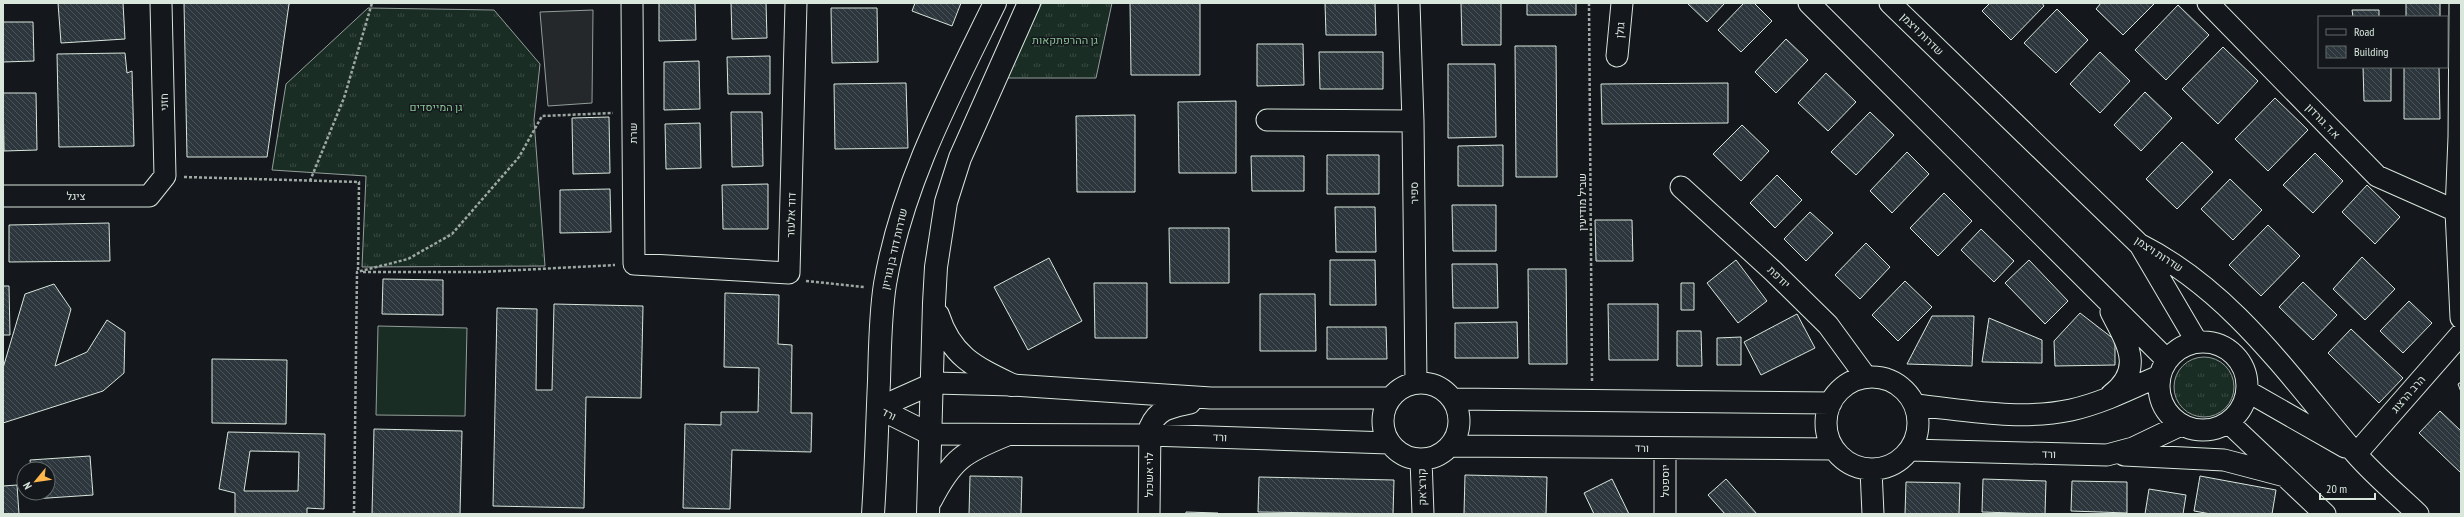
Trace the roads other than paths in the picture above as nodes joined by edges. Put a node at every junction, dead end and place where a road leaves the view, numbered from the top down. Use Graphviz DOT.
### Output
graph roads {
  1 [pos="161,3"];
  2 [pos="632,3"];
  3 [pos="796,3"];
  4 [pos="995,3"];
  5 [pos="1029,3"];
  6 [pos="1409,3"];
  7 [pos="1622,3"];
  8 [pos="1809,3"];
  9 [pos="1890,3"];
  10 [pos="2208,3"];
  11 [pos="2460,3"];
  12 [pos="1617,56"];
  13 [pos="1267,120"];
  14 [pos="1414,120"];
  15 [pos="2460,137"];
  16 [pos="1680,187"];
  17 [pos="3,196"];
  18 [pos="149,196"];
  19 [pos="2456,211"];
  20 [pos="2139,244"];
  21 [pos="634,264"];
  22 [pos="2104,297"];
  23 [pos="934,303"];
  24 [pos="2461,318"];
  25 [pos="2461,334"];
  26 [pos="2197,342"];
  27 [pos="2163,368"];
  28 [pos="1866,377"];
  29 [pos="1416,382"];
  30 [pos="934,383"];
  31 [pos="1012,385"];
  32 [pos="2247,391"];
  33 [pos="1211,398"];
  34 [pos="1389,398"];
  35 [pos="1452,399"];
  36 [pos="2104,401"];
  37 [pos="1831,403"];
  38 [pos="1915,405"];
  39 [pos="878,408"];
  40 [pos="2229,422"];
  41 [pos="2181,425"];
  42 [pos="930,434"];
  43 [pos="1006,435"];
  44 [pos="1149,435"];
  45 [pos="1178,436"];
  46 [pos="1389,443"];
  47 [pos="1450,446"];
  48 [pos="1665,449"];
  49 [pos="1834,449"];
  50 [pos="1910,450"];
  51 [pos="2356,454"];
  52 [pos="2107,455"];
  53 [pos="1421,459"];
  54 [pos="1871,470"];
  55 [pos="2285,476"];
  56 [pos="1149,486"];
  57 [pos="928,509"];
  58 [pos="872,512"];
  59 [pos="1149,514"];
  60 [pos="1423,514"];
  61 [pos="1665,514"];
  62 [pos="1873,514"];
  63 [pos="2325,514"];
  64 [pos="2418,514"];
  1 -- 18 [label="street, חזני"];
  2 -- 21 [label="street, שרת"];
  3 -- 21 [label="street, דוד אלעזר"];
  4 -- 39 [label="main road, שדרות דוד בן גוריון"];
  5 -- 23 [label="main road"];
  6 -- 14 [label="street, ספיר"];
  7 -- 12 [label="street, גולן"];
  8 -- 22 [label="street"];
  9 -- 20 [label="street, שדרות ויצמן"];
  10 -- 19 [label="street, א.ד. גורדון"];
  11 -- 15 [label="street"];
  13 -- 14 [label="street"];
  14 -- 29 [label="street, ספיר"];
  15 -- 19 [label="street"];
  16 -- 28 [label="street, יודפת"];
  17 -- 18 [label="street, ציגל"];
  19 -- 24 [label="street"];
  20 -- 26 [label="street"];
  20 -- 51 [label="street, שדרות ויצמן"];
  22 -- 27 [label="street"];
  22 -- 36 [label="street"];
  23 -- 30 [label="main road"];
  23 -- 31 [label="main road"];
  25 -- 51 [label="street, הרב הרצוג"];
  26 -- 27 [label="street"];
  26 -- 32 [label="street"];
  27 -- 36 [label="street"];
  27 -- 41 [label="street"];
  28 -- 37 [label="street"];
  28 -- 38 [label="street"];
  29 -- 34 [label="street"];
  29 -- 35 [label="street"];
  30 -- 31 [label="street, ורד"];
  30 -- 39 [label="street, ורד"];
  30 -- 42 [label="main road"];
  31 -- 33 [label="street, ורד"];
  32 -- 40 [label="street"];
  32 -- 51 [label="street"];
  33 -- 34 [label="street, ורד"];
  33 -- 44 [label="street, לוי אשכול"];
  34 -- 46 [label="street"];
  35 -- 37 [label="street"];
  35 -- 47 [label="street"];
  36 -- 38 [label="street"];
  37 -- 49 [label="street"];
  38 -- 50 [label="street"];
  39 -- 42 [label="street, ורד"];
  39 -- 58 [label="main road, שדרות דוד בן גוריון"];
  40 -- 41 [label="street"];
  40 -- 55 [label="street"];
  41 -- 52 [label="street, ורד"];
  42 -- 43 [label="street, ורד"];
  42 -- 57 [label="main road"];
  43 -- 44 [label="street, ורד"];
  43 -- 57 [label="main road"];
  44 -- 45 [label="street, ורד"];
  44 -- 56 [label="street, לוי אשכול"];
  45 -- 46 [label="street, ורד"];
  45 -- 56 [label="street"];
  46 -- 53 [label="street"];
  47 -- 48 [label="street, ורד"];
  47 -- 53 [label="street"];
  48 -- 49 [label="street, ורד"];
  48 -- 61 [label="street, יוספטל"];
  49 -- 54 [label="street"];
  50 -- 52 [label="street, ורד"];
  50 -- 54 [label="street"];
  51 -- 64 [label="street, שדרות ויצמן"];
  52 -- 55 [label="street"];
  53 -- 60 [label="street, קורצ'אק"];
  54 -- 62 [label="street"];
  55 -- 63 [label="street"];
  56 -- 59 [label="street, לוי אשכול"];
}
